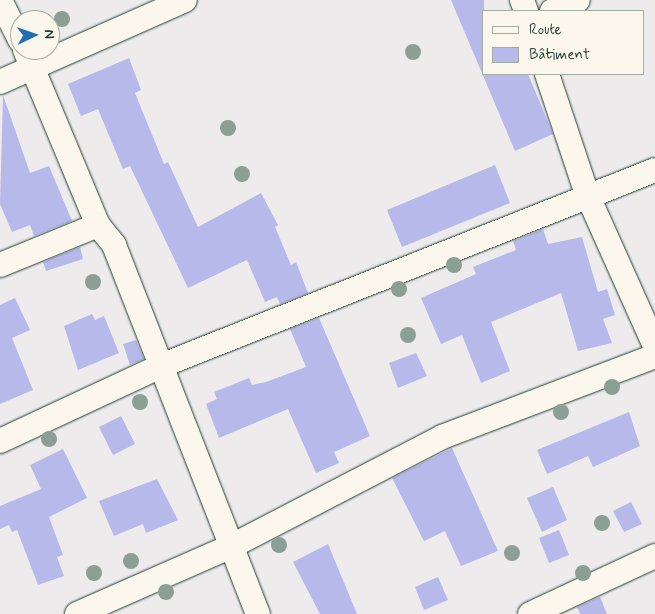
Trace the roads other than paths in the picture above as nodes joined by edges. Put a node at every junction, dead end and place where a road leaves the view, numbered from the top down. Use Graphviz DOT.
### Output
graph roads {
  1 [pos="0,0"];
  2 [pos="185,0"];
  3 [pos="578,0"];
  4 [pos="554,10"];
  5 [pos="10,20"];
  6 [pos="60,48"];
  7 [pos="29,60"];
  8 [pos="30,60"];
  9 [pos="548,75"];
  10 [pos="0,82"];
  11 [pos="655,170"];
  12 [pos="587,194"];
  13 [pos="98,225"];
  14 [pos="0,265"];
  15 [pos="655,346"];
  16 [pos="655,356"];
  17 [pos="163,365"];
  18 [pos="0,441"];
  19 [pos="232,546"];
  20 [pos="655,556"];
  21 [pos="77,614"];
  22 [pos="258,614"];
  23 [pos="530,614"];
  1 -- 5 [label="street"];
  2 -- 6 [label="street"];
  3 -- 4 [label="street"];
  7 -- 10 [label="street"];
  8 -- 13 [label="street"];
  9 -- 12 [label="street"];
  11 -- 12 [label="street"];
  12 -- 15 [label="street"];
  12 -- 17 [label="street"];
  13 -- 14 [label="street"];
  13 -- 17 [label="street"];
  16 -- 19 [label="street"];
  17 -- 18 [label="street"];
  17 -- 19 [label="street"];
  19 -- 21 [label="street"];
  19 -- 22 [label="street"];
  20 -- 23 [label="street"];
}
